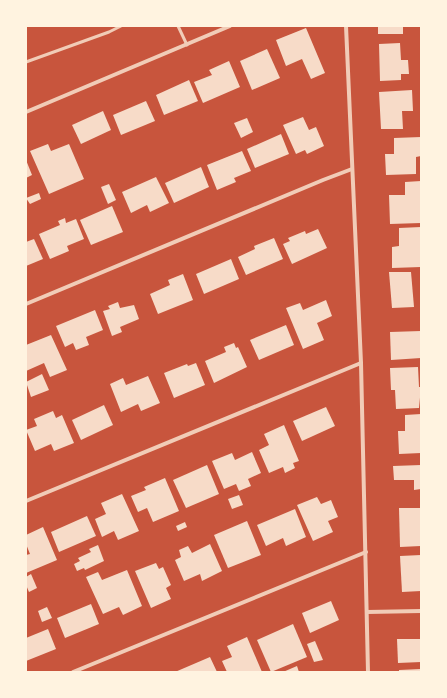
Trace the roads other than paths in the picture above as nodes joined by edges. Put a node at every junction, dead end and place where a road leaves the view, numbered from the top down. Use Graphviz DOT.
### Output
graph roads {
  1 [pos="121,26"];
  2 [pos="178,26"];
  3 [pos="230,26"];
  4 [pos="346,26"];
  5 [pos="187,45"];
  6 [pos="26,62"];
  7 [pos="26,112"];
  8 [pos="352,170"];
  9 [pos="26,304"];
  10 [pos="361,363"];
  11 [pos="26,501"];
  12 [pos="366,552"];
  13 [pos="421,611"];
  14 [pos="367,612"];
  15 [pos="73,672"];
  16 [pos="368,672"];
  1 -- 6 [label="lane"];
  2 -- 5 [label="lane"];
  3 -- 5 [label="street"];
  4 -- 8 [label="street"];
  5 -- 7 [label="street"];
  8 -- 9 [label="street"];
  8 -- 10 [label="street"];
  10 -- 11 [label="street"];
  10 -- 12 [label="street"];
  12 -- 14 [label="street"];
  12 -- 15 [label="street"];
  13 -- 14 [label="street"];
  14 -- 16 [label="street"];
}
